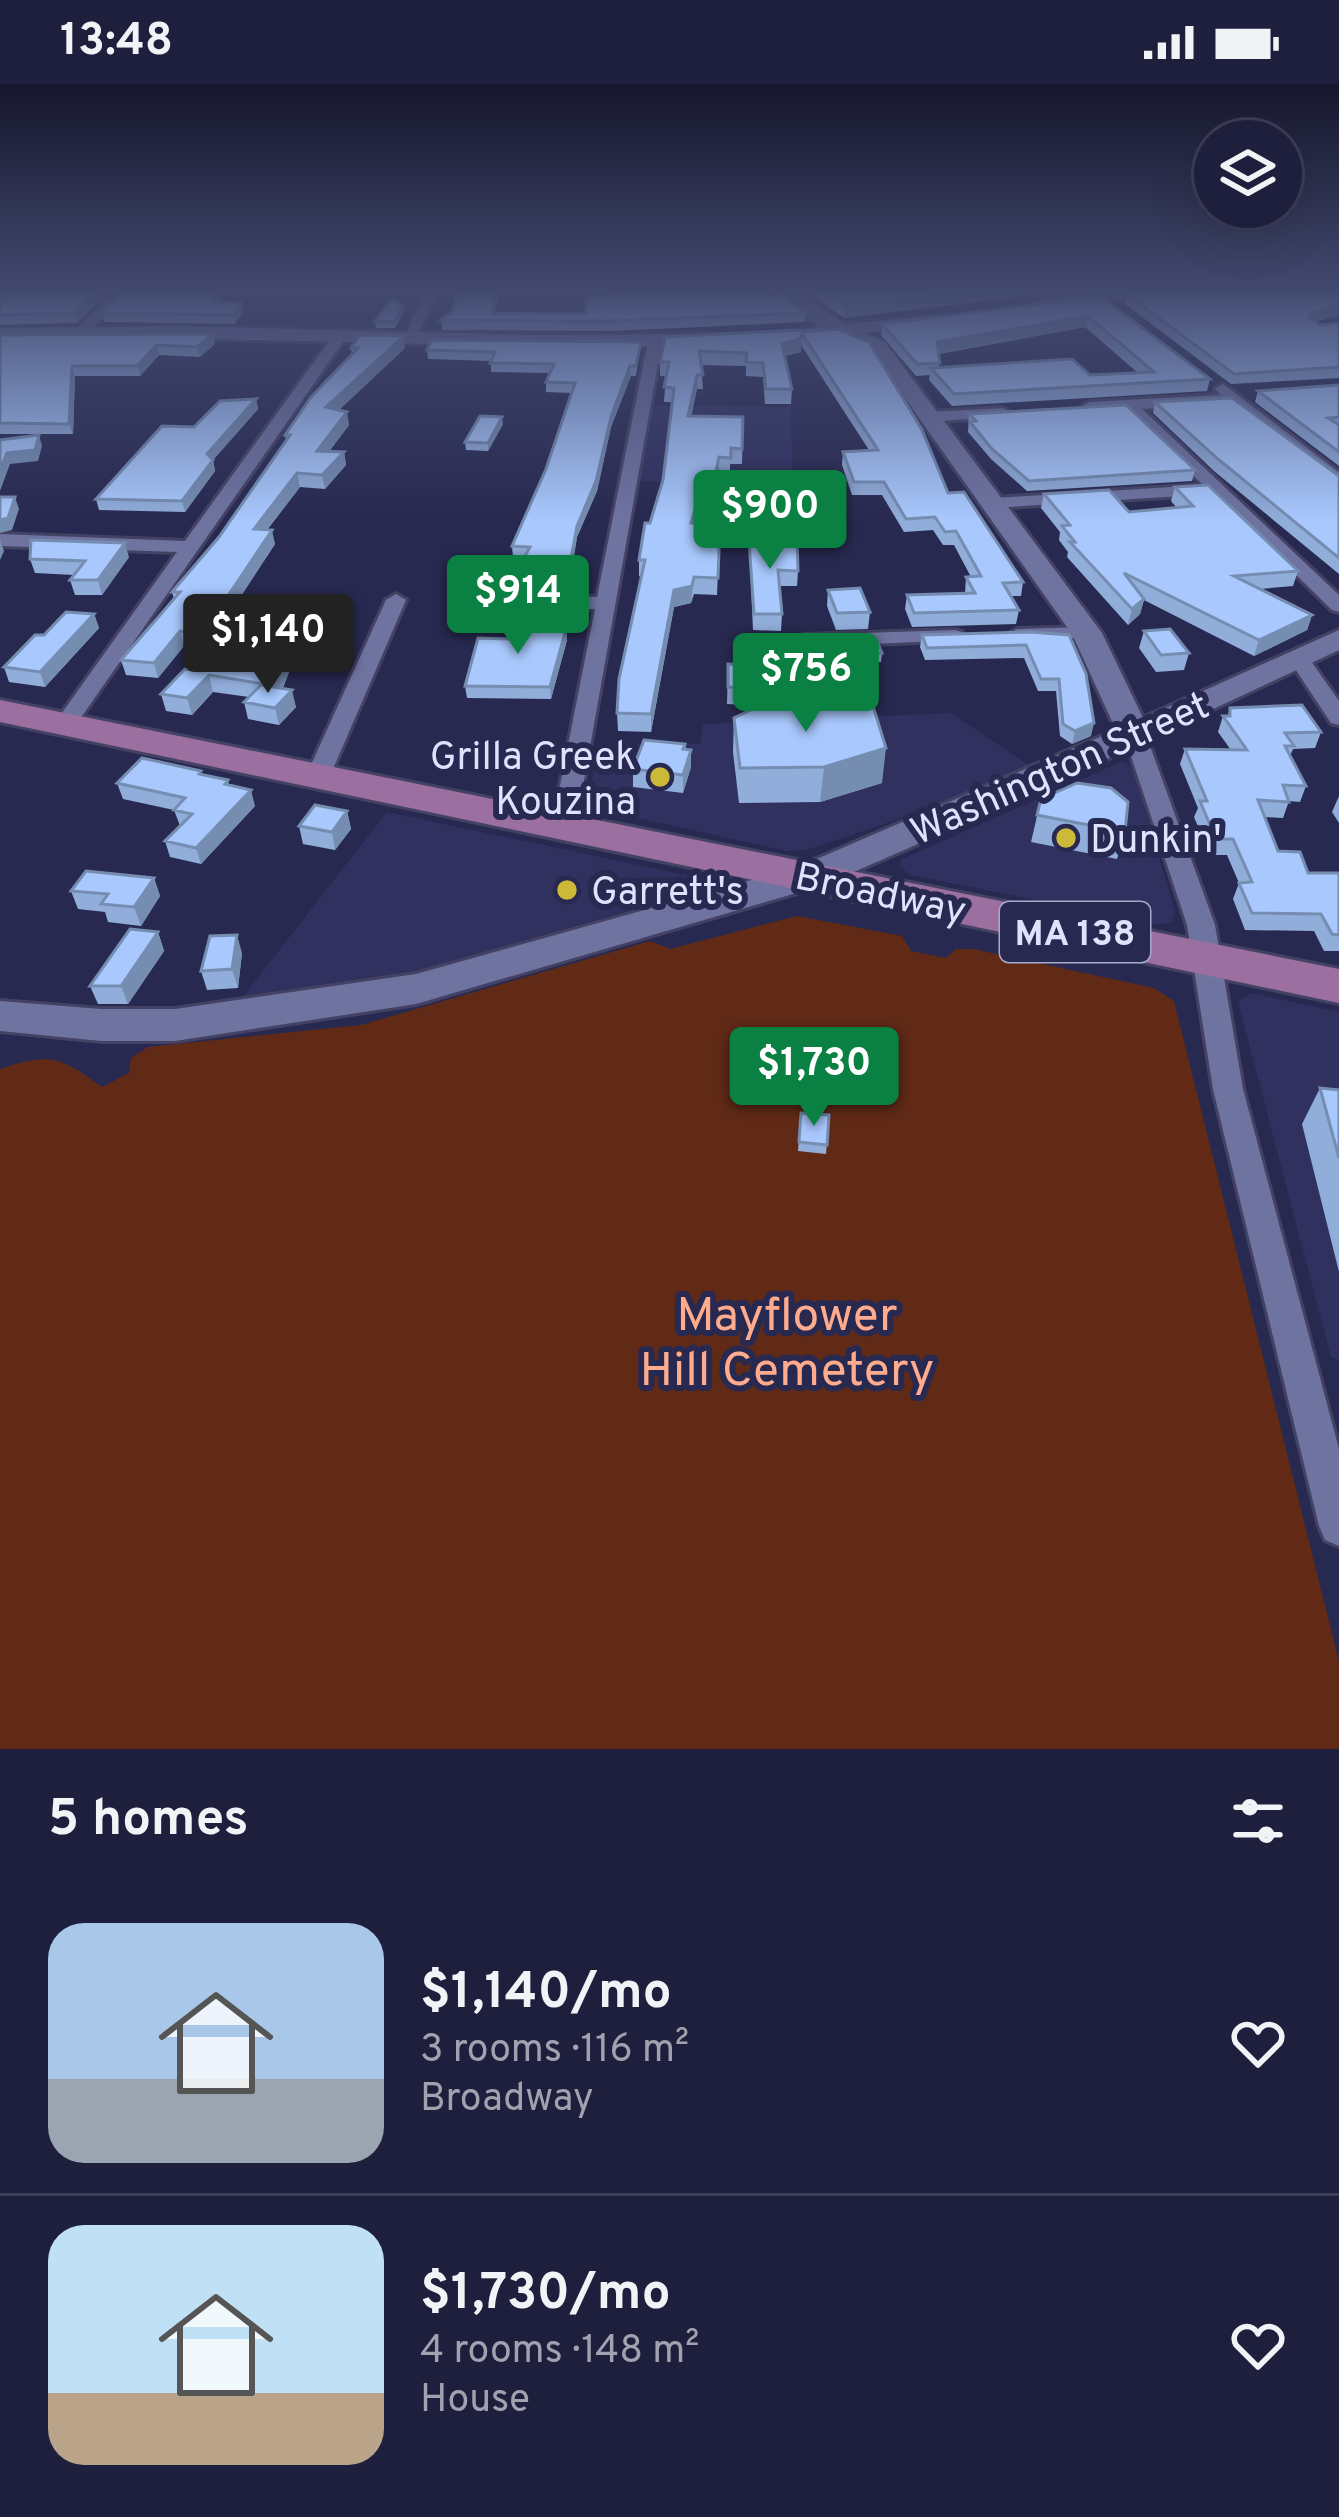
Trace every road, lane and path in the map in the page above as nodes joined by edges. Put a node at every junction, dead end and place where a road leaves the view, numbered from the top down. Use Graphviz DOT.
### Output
graph roads {
  1 [pos="318,367"];
  2 [pos="650,367"];
  3 [pos="893,367"];
  4 [pos="1202,373"];
  5 [pos="1258,392"];
  6 [pos="1233,397"];
  7 [pos="1129,405"];
  8 [pos="1060,409"];
  9 [pos="1014,412"];
  10 [pos="929,417"];
  11 [pos="1339,480"];
  12 [pos="1217,489"];
  13 [pos="994,503"];
  14 [pos="0,540"];
  15 [pos="190,547"];
  16 [pos="396,600"];
  17 [pos="498,600"];
  18 [pos="606,603"];
  19 [pos="1339,606"];
  20 [pos="1088,633"];
  21 [pos="1001,635"];
  22 [pos="977,636"];
  23 [pos="1339,639"];
  24 [pos="803,640"];
  25 [pos="1299,658"];
  26 [pos="0,711"];
  27 [pos="1339,718"];
  28 [pos="65,724"];
  29 [pos="1136,735"];
  30 [pos="318,776"];
  31 [pos="564,826"];
  32 [pos="811,876"];
  33 [pos="1205,958"];
  34 [pos="1339,986"];
  35 [pos="4,1022"];
  36 [pos="1339,1526"];
  1 -- 15 [label="street"];
  2 -- 18 [label="street"];
  3 -- 10 [label="street"];
  4 -- 6 [label="street"];
  5 -- 6 [label="street"];
  6 -- 7 [label="street"];
  6 -- 11 [label="street"];
  7 -- 8 [label="street"];
  7 -- 12 [label="street"];
  9 -- 10 [label="street"];
  10 -- 13 [label="street"];
  12 -- 13 [label="street"];
  12 -- 19 [label="street"];
  13 -- 20 [label="street"];
  14 -- 15 [label="street"];
  15 -- 28 [label="street"];
  16 -- 30 [label="street"];
  17 -- 18 [label="street"];
  18 -- 31 [label="street"];
  20 -- 21 [label="street"];
  20 -- 29 [label="street"];
  22 -- 24 [label="street"];
  23 -- 25 [label="street, Washington Street"];
  25 -- 27 [label="street"];
  25 -- 29 [label="street, Washington Street"];
  26 -- 28 [label="main road, Broadway / MA 138"];
  28 -- 30 [label="main road, Broadway / MA 138"];
  29 -- 32 [label="street, Washington Street"];
  29 -- 33 [label="street"];
  30 -- 31 [label="main road, Broadway / MA 138"];
  31 -- 32 [label="main road, Broadway / MA 138"];
  32 -- 33 [label="main road, Broadway / MA 138"];
  32 -- 35 [label="street, Washington Street"];
  33 -- 34 [label="main road, Broadway / MA 138"];
  33 -- 36 [label="street"];
}
